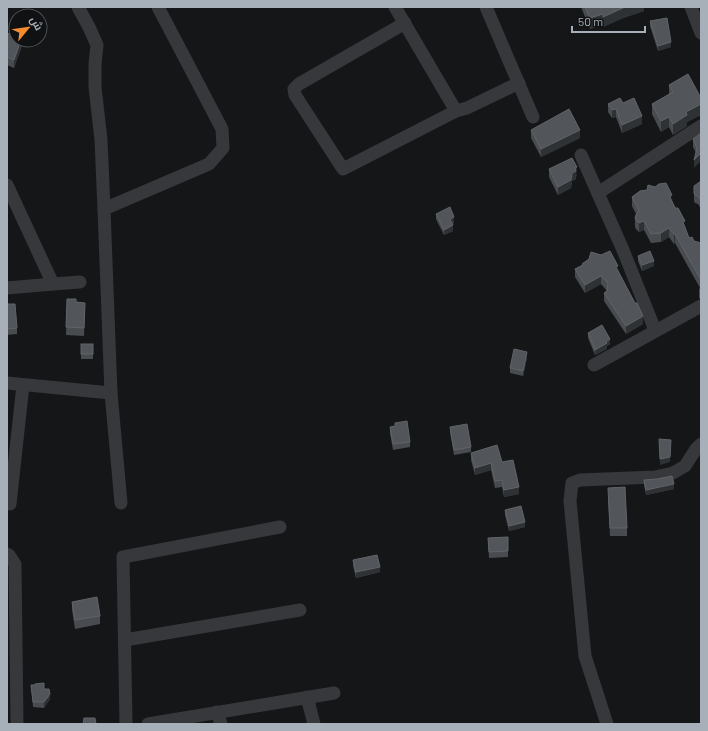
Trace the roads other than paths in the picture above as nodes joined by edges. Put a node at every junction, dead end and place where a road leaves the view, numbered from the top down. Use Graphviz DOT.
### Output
graph roads {
  1 [pos="78,7"];
  2 [pos="158,7"];
  3 [pos="395,7"];
  4 [pos="486,7"];
  5 [pos="691,7"];
  6 [pos="405,23"];
  7 [pos="701,33"];
  8 [pos="519,83"];
  9 [pos="456,111"];
  10 [pos="533,117"];
  11 [pos="701,126"];
  12 [pos="581,155"];
  13 [pos="7,185"];
  14 [pos="598,193"];
  15 [pos="104,209"];
  16 [pos="80,282"];
  17 [pos="53,284"];
  18 [pos="7,288"];
  19 [pos="701,306"];
  20 [pos="655,330"];
  21 [pos="594,365"];
  22 [pos="7,383"];
  23 [pos="23,385"];
  24 [pos="112,392"];
  25 [pos="701,444"];
  26 [pos="121,503"];
  27 [pos="10,504"];
  28 [pos="280,527"];
  29 [pos="7,554"];
  30 [pos="300,610"];
  31 [pos="124,640"];
  32 [pos="334,693"];
  33 [pos="308,698"];
  34 [pos="219,718"];
  35 [pos="14,723"];
  36 [pos="126,724"];
  37 [pos="148,724"];
  38 [pos="314,724"];
  39 [pos="607,724"];
  1 -- 15 [label="street"];
  2 -- 15 [label="street"];
  3 -- 6 [label="street"];
  4 -- 8 [label="street"];
  5 -- 7 [label="street"];
  6 -- 9 [label="street"];
  6 -- 9 [label="street"];
  8 -- 9 [label="street"];
  8 -- 10 [label="street"];
  11 -- 14 [label="street"];
  12 -- 14 [label="street"];
  13 -- 17 [label="street"];
  14 -- 20 [label="street"];
  15 -- 24 [label="street"];
  16 -- 17 [label="street"];
  17 -- 18 [label="street"];
  19 -- 20 [label="street"];
  20 -- 21 [label="street"];
  22 -- 23 [label="street"];
  23 -- 24 [label="street"];
  23 -- 27 [label="street"];
  24 -- 26 [label="street"];
  25 -- 39 [label="street"];
  28 -- 31 [label="street"];
  29 -- 35 [label="street"];
  30 -- 31 [label="street"];
  31 -- 36 [label="street"];
  32 -- 33 [label="street"];
  33 -- 34 [label="street"];
  33 -- 38 [label="street"];
  34 -- 37 [label="street"];
}
